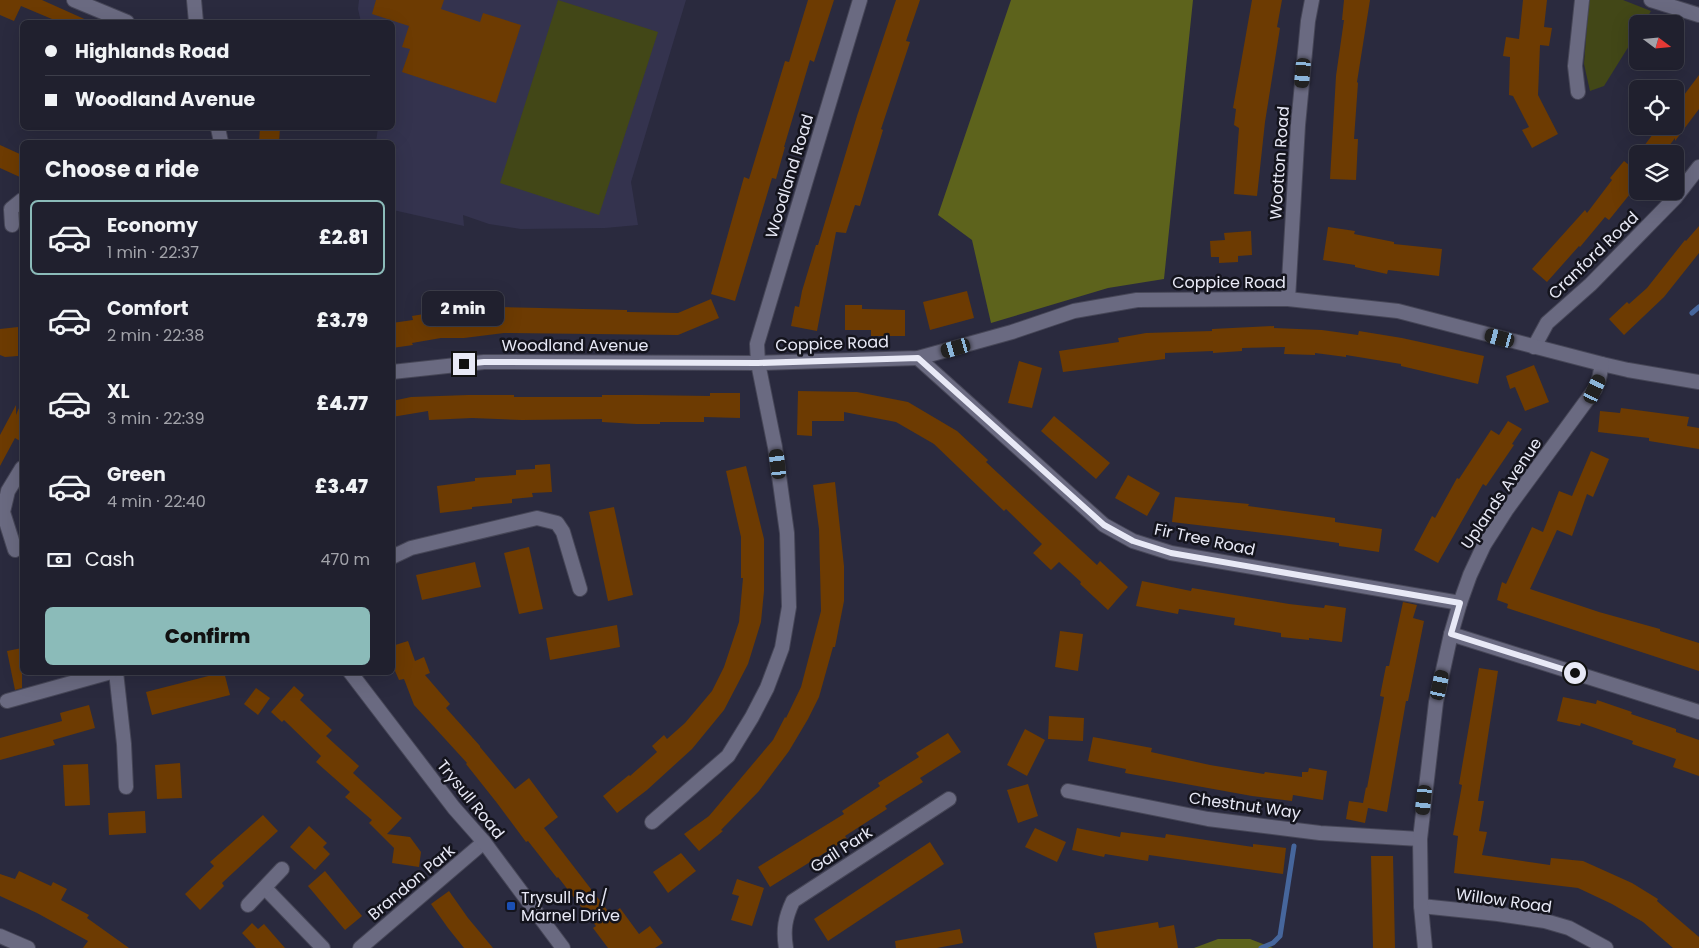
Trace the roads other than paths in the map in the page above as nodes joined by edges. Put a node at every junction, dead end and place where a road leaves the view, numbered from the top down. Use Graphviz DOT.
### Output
graph roads {
  1 [pos="74,0"];
  2 [pos="194,0"];
  3 [pos="860,0"];
  4 [pos="1312,0"];
  5 [pos="1582,0"];
  6 [pos="1651,0"];
  7 [pos="1699,15"];
  8 [pos="122,20"];
  9 [pos="196,20"];
  10 [pos="1578,92"];
  11 [pos="1699,166"];
  12 [pos="20,201"];
  13 [pos="6,207"];
  14 [pos="12,224"];
  15 [pos="1288,299"];
  16 [pos="1534,347"];
  17 [pos="918,358"];
  18 [pos="758,363"];
  19 [pos="1602,364"];
  20 [pos="395,372"];
  21 [pos="1699,382"];
  22 [pos="20,471"];
  23 [pos="15,550"];
  24 [pos="395,556"];
  25 [pos="580,589"];
  26 [pos="1460,603"];
  27 [pos="1451,634"];
  28 [pos="100,675"];
  29 [pos="116,675"];
  30 [pos="352,675"];
  31 [pos="7,701"];
  32 [pos="1699,712"];
  33 [pos="126,787"];
  34 [pos="1068,791"];
  35 [pos="949,798"];
  36 [pos="652,822"];
  37 [pos="1420,839"];
  38 [pos="484,842"];
  39 [pos="282,869"];
  40 [pos="264,888"];
  41 [pos="248,906"];
  42 [pos="1421,906"];
  43 [pos="0,936"];
  44 [pos="28,948"];
  45 [pos="323,948"];
  46 [pos="360,948"];
  47 [pos="562,948"];
  48 [pos="786,948"];
  49 [pos="1425,948"];
  50 [pos="1606,948"];
  1 -- 8 [label="street"];
  2 -- 9 [label="street"];
  3 -- 18 [label="street, Woodland Road"];
  4 -- 15 [label="street, Wootton Road"];
  5 -- 10 [label="street"];
  6 -- 7 [label="street"];
  11 -- 16 [label="street, Cranford Road"];
  12 -- 13 [label="street"];
  13 -- 14 [label="street"];
  15 -- 16 [label="street, Coppice Road"];
  15 -- 17 [label="street, Coppice Road"];
  16 -- 19 [label="street, Coppice Road"];
  17 -- 18 [label="street, Coppice Road"];
  17 -- 26 [label="street, Fir Tree Road"];
  18 -- 20 [label="street, Woodland Avenue"];
  18 -- 36 [label="street, Woodland Road"];
  19 -- 21 [label="street, Coppice Road"];
  19 -- 26 [label="street, Uplands Avenue"];
  22 -- 23 [label="street"];
  24 -- 25 [label="street"];
  26 -- 27 [label="street, Uplands Avenue"];
  27 -- 32 [label="street"];
  27 -- 37 [label="street, Uplands Avenue"];
  28 -- 31 [label="street"];
  29 -- 33 [label="street"];
  30 -- 38 [label="street, Trysull Road"];
  34 -- 37 [label="street, Chestnut Way"];
  35 -- 48 [label="street, Gail Park"];
  37 -- 42 [label="street, Uplands Avenue"];
  38 -- 46 [label="street, Brandon Park"];
  38 -- 47 [label="street, Trysull Road"];
  39 -- 40 [label="street"];
  40 -- 41 [label="street"];
  40 -- 45 [label="street"];
  42 -- 49 [label="street, Uplands Avenue"];
  42 -- 50 [label="street, Willow Road"];
  43 -- 44 [label="street"];
}
